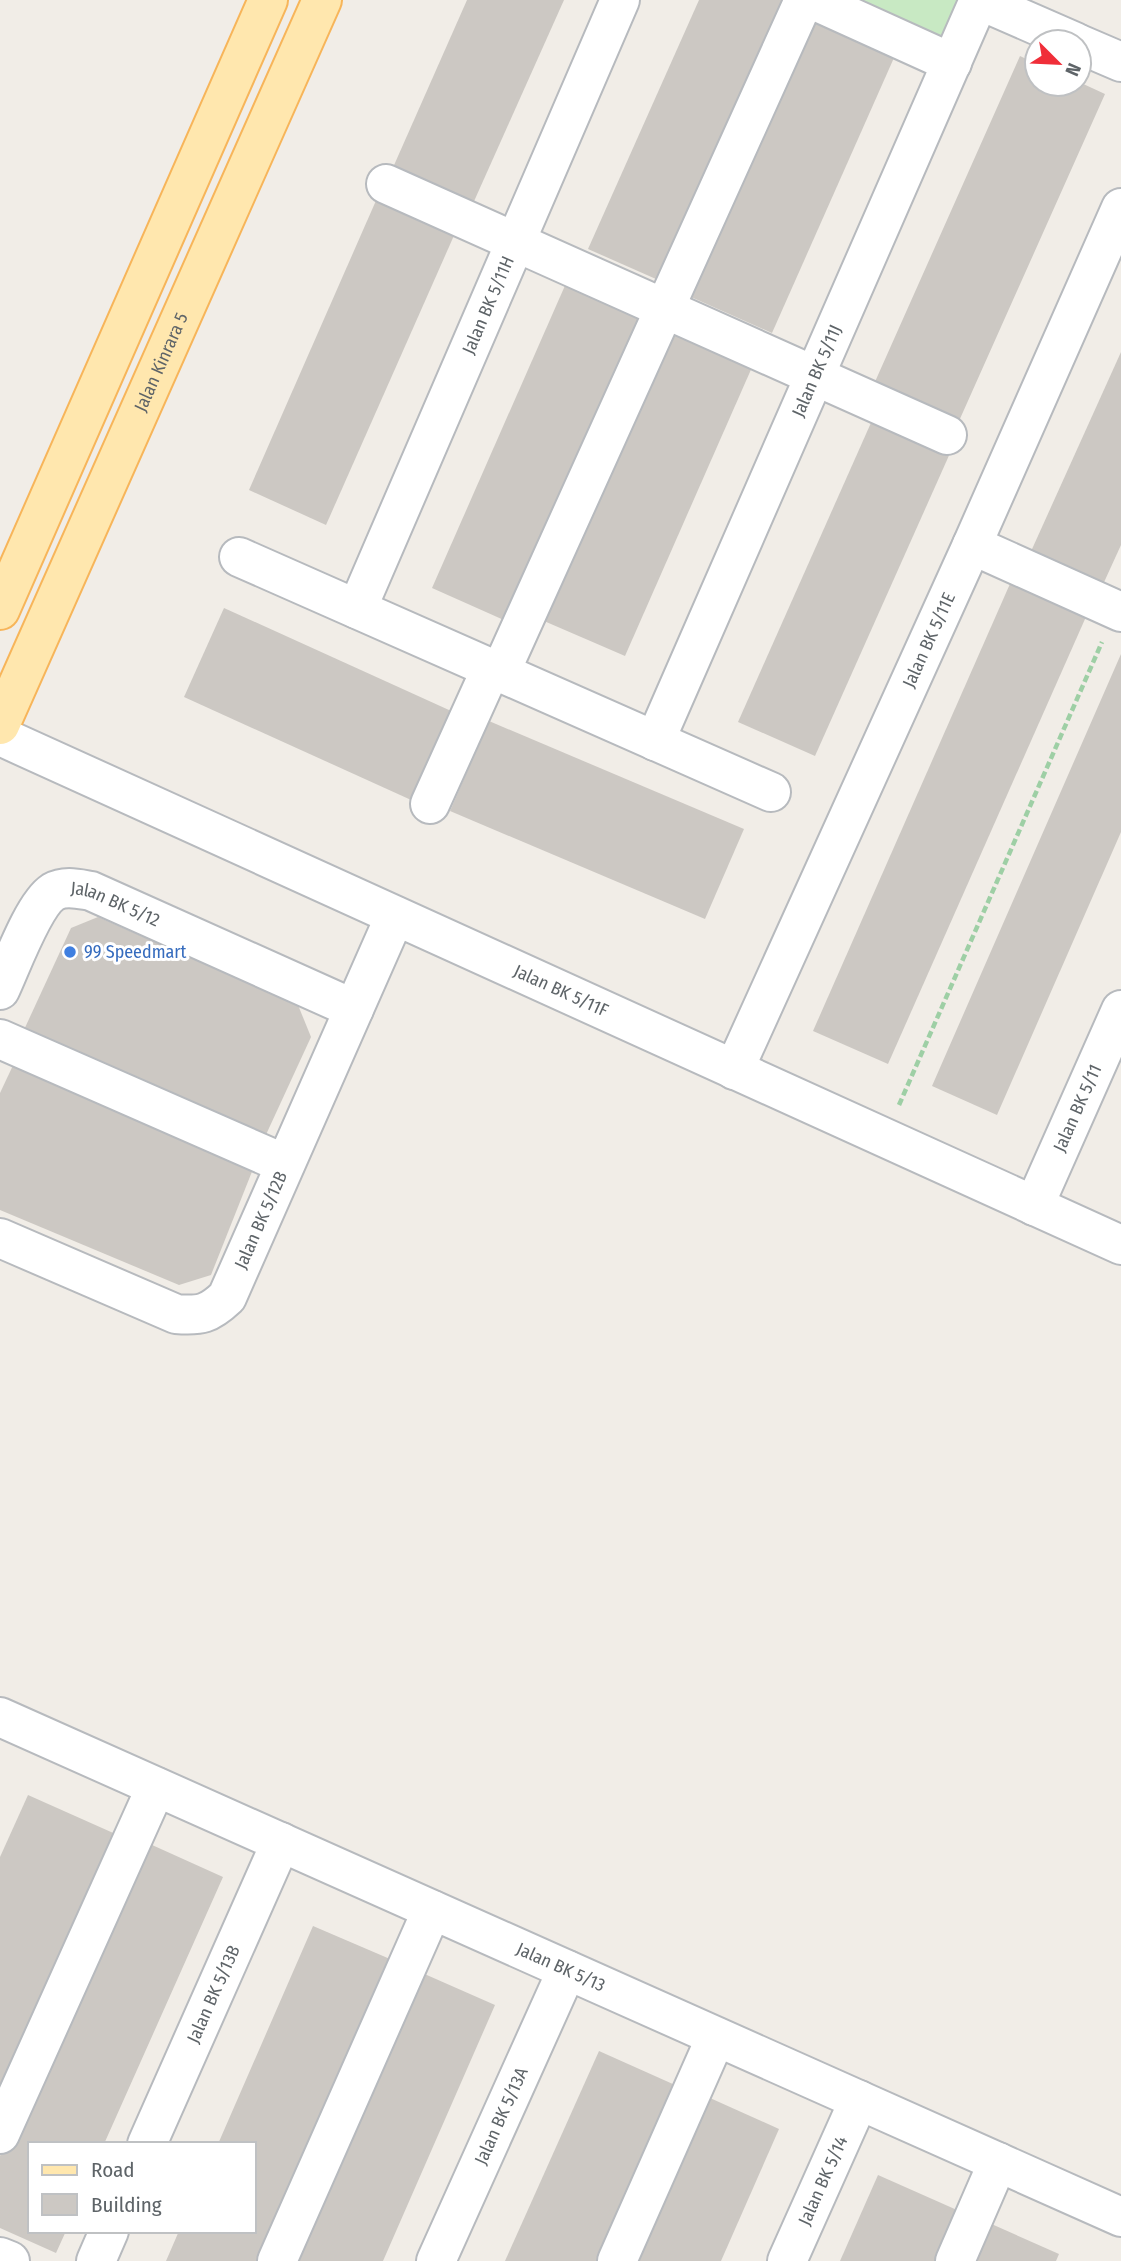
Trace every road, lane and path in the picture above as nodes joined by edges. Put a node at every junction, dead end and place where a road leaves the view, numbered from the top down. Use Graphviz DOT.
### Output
graph roads {
  1 [pos="268,0"];
  2 [pos="322,0"];
  3 [pos="620,0"];
  4 [pos="804,0"];
  5 [pos="813,0"];
  6 [pos="979,0"];
  7 [pos="1043,28"];
  8 [pos="1093,50"];
  9 [pos="1121,62"];
  10 [pos="952,64"];
  11 [pos="386,184"];
  12 [pos="1121,208"];
  13 [pos="516,242"];
  14 [pos="664,309"];
  15 [pos="815,376"];
  16 [pos="947,435"];
  17 [pos="972,545"];
  18 [pos="239,558"];
  19 [pos="357,609"];
  20 [pos="0,610"];
  21 [pos="1119,611"];
  22 [pos="496,671"];
  23 [pos="0,725"];
  24 [pos="0,736"];
  25 [pos="655,741"];
  26 [pos="771,792"];
  27 [pos="430,804"];
  28 [pos="395,916"];
  29 [pos="0,990"];
  30 [pos="354,1009"];
  31 [pos="1121,1010"];
  32 [pos="0,1039"];
  33 [pos="734,1070"];
  34 [pos="884,1138"];
  35 [pos="285,1164"];
  36 [pos="1034,1206"];
  37 [pos="0,1238"];
  38 [pos="1121,1245"];
  39 [pos="0,1717"];
  40 [pos="156,1787"];
  41 [pos="281,1842"];
  42 [pos="432,1910"];
  43 [pos="566,1970"];
  44 [pos="716,2037"];
  45 [pos="859,2100"];
  46 [pos="0,2134"];
  47 [pos="148,2142"];
  48 [pos="998,2162"];
  49 [pos="1121,2217"];
  50 [pos="108,2233"];
  51 [pos="0,2257"];
  52 [pos="10,2261"];
  53 [pos="96,2261"];
  54 [pos="277,2261"];
  55 [pos="436,2261"];
  56 [pos="617,2261"];
  57 [pos="787,2261"];
  58 [pos="955,2261"];
  1 -- 20 [label="main road"];
  2 -- 23 [label="main road, Jalan Kinrara 5"];
  3 -- 13 [label="street, Jalan BK 5/11H"];
  4 -- 14 [label="street"];
  5 -- 10 [label="street"];
  6 -- 7 [label="street"];
  6 -- 10 [label="street, Jalan BK 5/11J"];
  8 -- 9 [label="street"];
  10 -- 15 [label="street, Jalan BK 5/11J"];
  11 -- 13 [label="street"];
  12 -- 17 [label="street, Jalan BK 5/11E"];
  13 -- 14 [label="street"];
  13 -- 19 [label="street, Jalan BK 5/11H"];
  14 -- 15 [label="street"];
  14 -- 22 [label="street"];
  15 -- 16 [label="street"];
  15 -- 25 [label="street, Jalan BK 5/11J"];
  17 -- 21 [label="street"];
  17 -- 33 [label="street, Jalan BK 5/11E"];
  18 -- 19 [label="street"];
  19 -- 22 [label="street"];
  21 -- 34 [label="path"];
  22 -- 25 [label="street"];
  22 -- 27 [label="street"];
  24 -- 28 [label="street, Jalan BK 5/11F"];
  25 -- 26 [label="street"];
  28 -- 30 [label="street, Jalan BK 5/12B"];
  28 -- 33 [label="street, Jalan BK 5/11F"];
  29 -- 30 [label="street, Jalan BK 5/12"];
  30 -- 35 [label="street, Jalan BK 5/12B"];
  31 -- 36 [label="street, Jalan BK 5/11"];
  32 -- 35 [label="street"];
  33 -- 34 [label="street, Jalan BK 5/11F"];
  34 -- 36 [label="street, Jalan BK 5/11F"];
  35 -- 37 [label="street, Jalan BK 5/12B"];
  36 -- 38 [label="street, Jalan BK 5/11F"];
  39 -- 40 [label="street, Jalan BK 5/13"];
  40 -- 41 [label="street, Jalan BK 5/13"];
  40 -- 46 [label="street"];
  41 -- 42 [label="street, Jalan BK 5/13"];
  41 -- 47 [label="street, Jalan BK 5/13B"];
  42 -- 43 [label="street, Jalan BK 5/13"];
  42 -- 54 [label="street"];
  43 -- 44 [label="street, Jalan BK 5/13"];
  43 -- 55 [label="street, Jalan BK 5/13A"];
  44 -- 45 [label="street, Jalan BK 5/13"];
  44 -- 56 [label="street"];
  45 -- 48 [label="street, Jalan BK 5/13"];
  45 -- 57 [label="street, Jalan BK 5/14"];
  48 -- 49 [label="street, Jalan BK 5/13"];
  48 -- 58 [label="street"];
  50 -- 53 [label="street"];
  51 -- 52 [label="street"];
}
